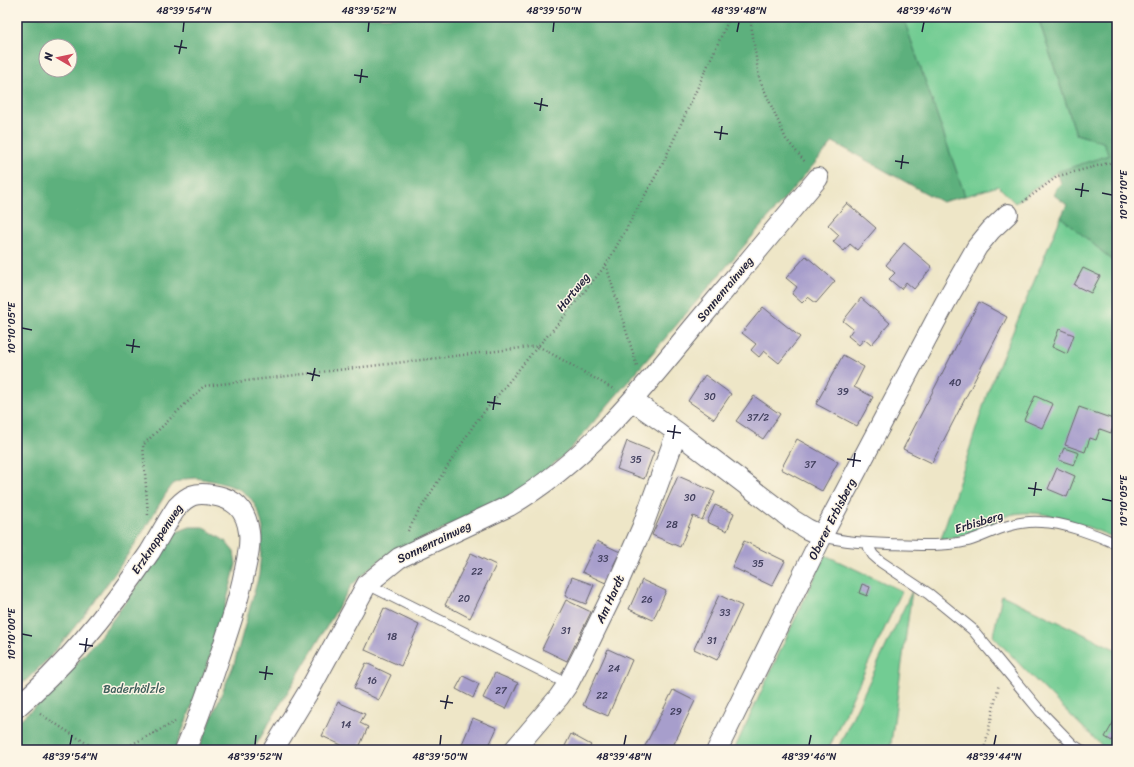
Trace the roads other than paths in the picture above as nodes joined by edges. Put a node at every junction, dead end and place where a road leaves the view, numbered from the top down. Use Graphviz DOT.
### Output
graph roads {
  1 [pos="818,178"];
  2 [pos="1008,214"];
  3 [pos="638,394"];
  4 [pos="677,432"];
  5 [pos="822,536"];
  6 [pos="869,543"];
  7 [pos="1117,544"];
  8 [pos="367,584"];
  9 [pos="568,684"];
  10 [pos="26,709"];
  11 [pos="185,750"];
  12 [pos="273,750"];
  13 [pos="514,750"];
  14 [pos="717,750"];
  15 [pos="1081,750"];
  1 -- 3 [label="street, Sonnenrainweg"];
  2 -- 5 [label="street, Oberer Erbisberg"];
  3 -- 4 [label="street"];
  3 -- 8 [label="street, Sonnenrainweg"];
  4 -- 5 [label="street"];
  4 -- 9 [label="street, Am Hardt"];
  5 -- 6 [label="lane, Erbisberg"];
  5 -- 14 [label="street, Oberer Erbisberg"];
  6 -- 7 [label="lane, Erbisberg"];
  6 -- 15 [label="lane"];
  8 -- 9 [label="lane"];
  8 -- 12 [label="street, Sonnenrainweg"];
  9 -- 13 [label="street, Am Hardt"];
  10 -- 11 [label="street, Erzknappenweg"];
}
